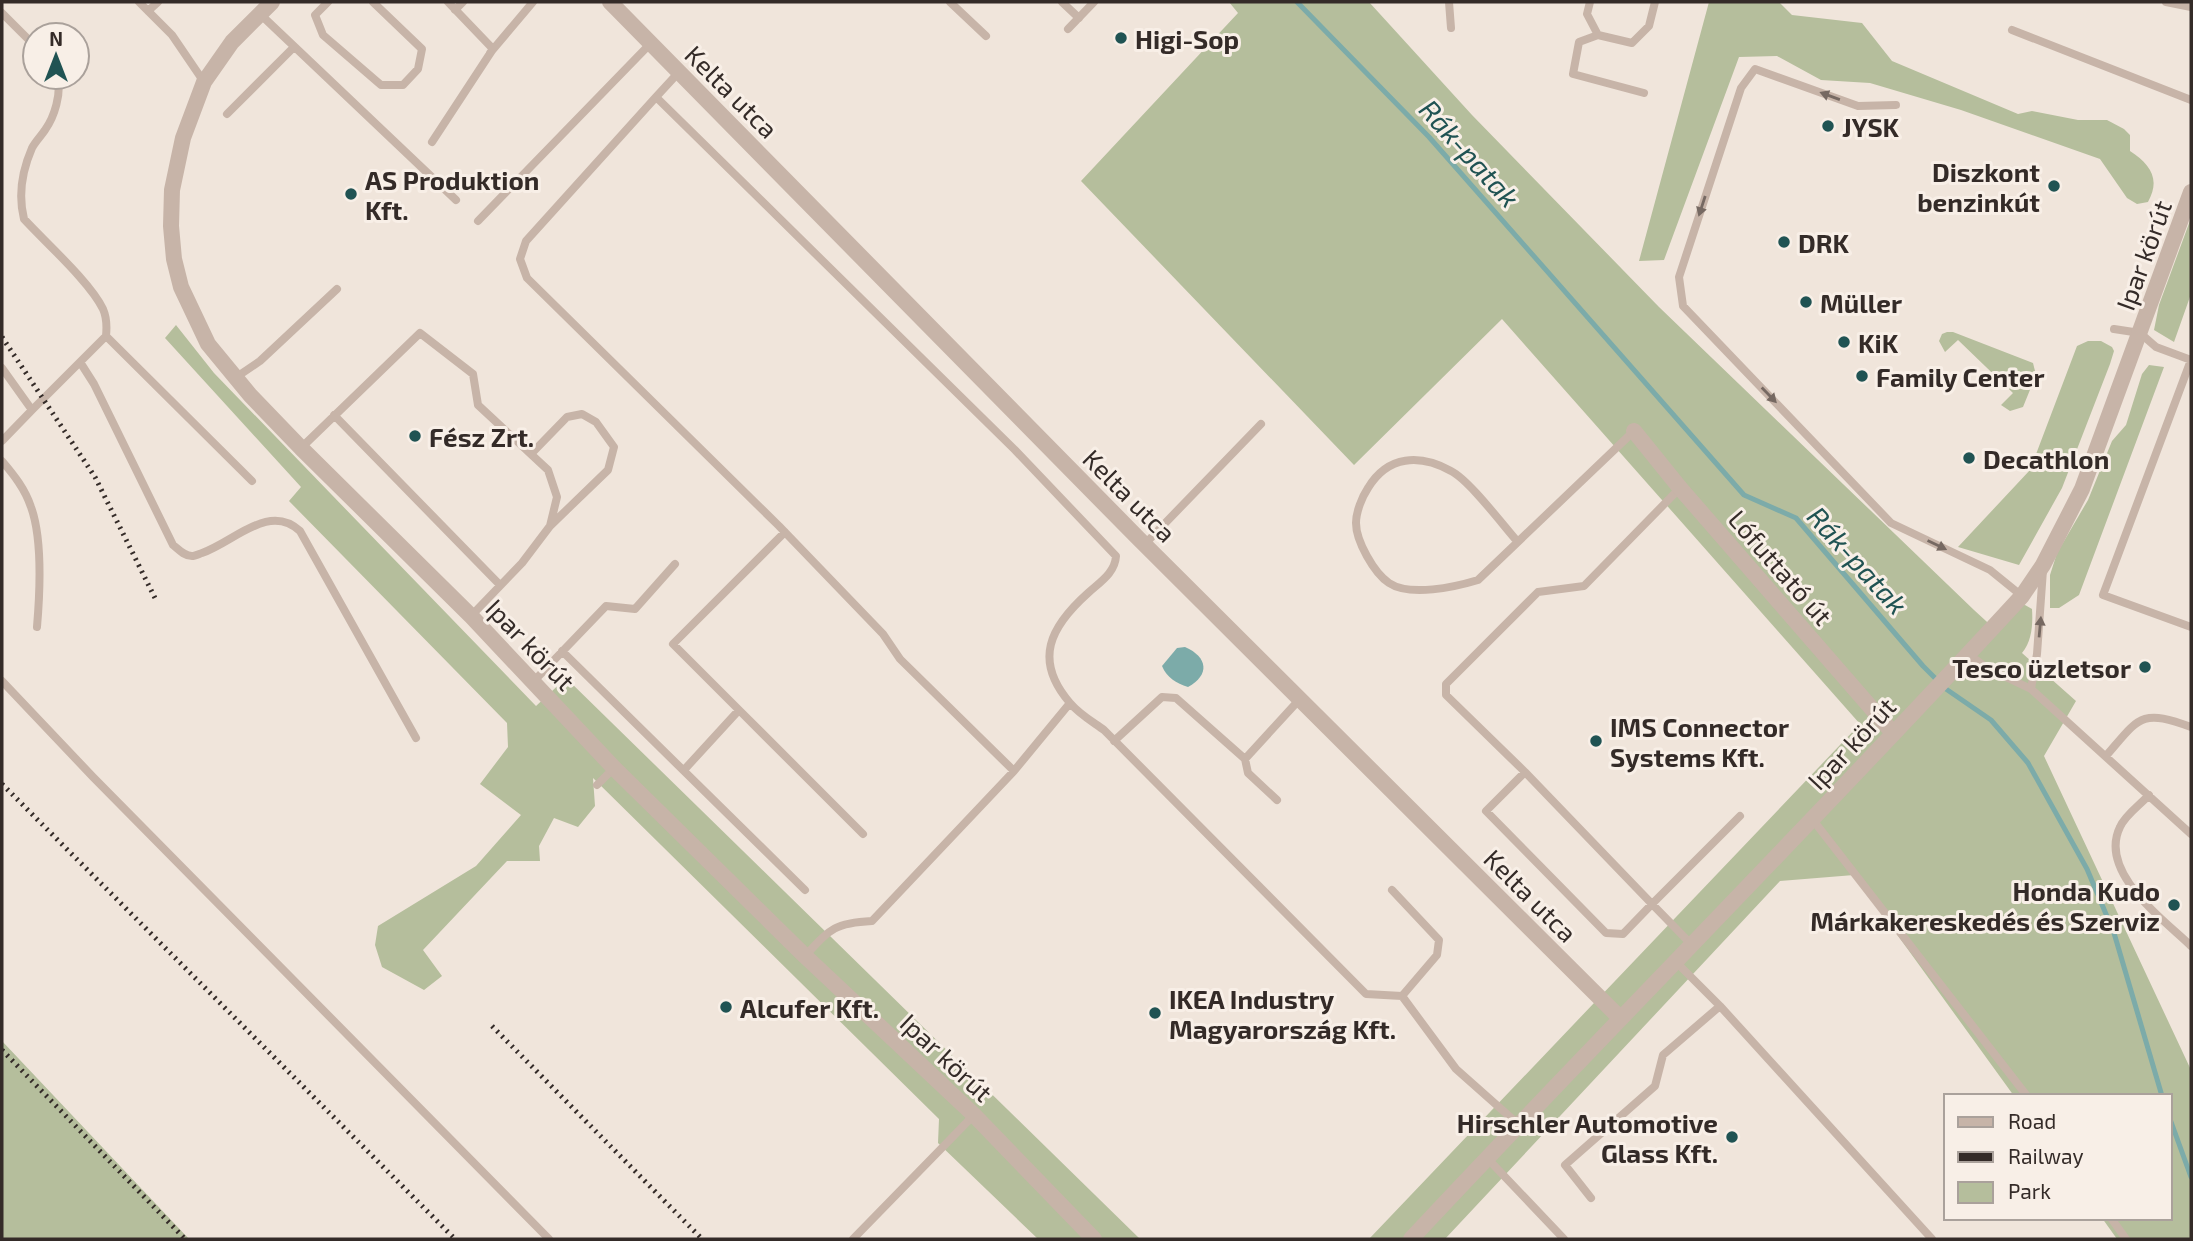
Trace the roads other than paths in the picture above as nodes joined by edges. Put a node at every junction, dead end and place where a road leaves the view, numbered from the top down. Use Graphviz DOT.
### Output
graph roads {
  1 [pos="139,2"];
  2 [pos="158,2"];
  3 [pos="272,2"];
  4 [pos="328,2"];
  5 [pos="373,2"];
  6 [pos="448,2"];
  7 [pos="463,2"];
  8 [pos="533,2"];
  9 [pos="610,2"];
  10 [pos="950,2"];
  11 [pos="1062,2"];
  12 [pos="1094,2"];
  13 [pos="1449,2"];
  14 [pos="1590,2"];
  15 [pos="1655,2"];
  16 [pos="2166,2"];
  17 [pos="2191,8"];
  18 [pos="456,10"];
  19 [pos="148,11"];
  20 [pos="2,12"];
  21 [pos="260,14"];
  22 [pos="1079,18"];
  23 [pos="1451,28"];
  24 [pos="1068,29"];
  25 [pos="2012,30"];
  26 [pos="21,32"];
  27 [pos="1598,35"];
  28 [pos="986,36"];
  29 [pos="650,44"];
  30 [pos="294,47"];
  31 [pos="489,54"];
  32 [pos="679,72"];
  33 [pos="204,82"];
  34 [pos="59,91"];
  35 [pos="1644,93"];
  36 [pos="656,97"];
  37 [pos="2191,100"];
  38 [pos="1896,105"];
  39 [pos="227,114"];
  40 [pos="432,142"];
  41 [pos="2191,192"];
  42 [pos="456,200"];
  43 [pos="478,221"];
  44 [pos="337,289"];
  45 [pos="2114,329"];
  46 [pos="2140,333"];
  47 [pos="106,336"];
  48 [pos="2191,360"];
  49 [pos="80,362"];
  50 [pos="2,368"];
  51 [pos="235,378"];
  52 [pos="32,410"];
  53 [pos="334,415"];
  54 [pos="1261,424"];
  55 [pos="1634,431"];
  56 [pos="2,441"];
  57 [pos="301,448"];
  58 [pos="531,454"];
  59 [pos="2,461"];
  60 [pos="252,481"];
  61 [pos="1680,488"];
  62 [pos="550,526"];
  63 [pos="785,532"];
  64 [pos="1517,541"];
  65 [pos="1144,545"];
  66 [pos="675,564"];
  67 [pos="2043,565"];
  68 [pos="500,585"];
  69 [pos="2022,596"];
  70 [pos="471,616"];
  71 [pos="37,626"];
  72 [pos="2191,627"];
  73 [pos="562,651"];
  74 [pos="1968,654"];
  75 [pos="2,681"];
  76 [pos="533,682"];
  77 [pos="2031,689"];
  78 [pos="1298,700"];
  79 [pos="1070,704"];
  80 [pos="740,710"];
  81 [pos="2191,727"];
  82 [pos="1893,733"];
  83 [pos="416,738"];
  84 [pos="1114,741"];
  85 [pos="2106,756"];
  86 [pos="1245,760"];
  87 [pos="614,768"];
  88 [pos="684,770"];
  89 [pos="1014,771"];
  90 [pos="1525,772"];
  91 [pos="597,785"];
  92 [pos="2149,795"];
  93 [pos="1278,800"];
  94 [pos="1740,816"];
  95 [pos="1813,820"];
  96 [pos="863,834"];
  97 [pos="2191,834"];
  98 [pos="805,890"];
  99 [pos="1392,890"];
  100 [pos="1652,904"];
  101 [pos="1691,944"];
  102 [pos="2191,946"];
  103 [pos="804,956"];
  104 [pos="1675,961"];
  105 [pos="1402,996"];
  106 [pos="1720,1006"];
  107 [pos="1620,1018"];
  108 [pos="2025,1094"];
  109 [pos="974,1115"];
  110 [pos="1518,1124"];
  111 [pos="1487,1158"];
  112 [pos="1591,1198"];
  113 [pos="2112,1220"];
  114 [pos="549,1239"];
  115 [pos="853,1239"];
  116 [pos="1094,1239"];
  117 [pos="1411,1239"];
  118 [pos="1564,1239"];
  119 [pos="1932,1239"];
  120 [pos="2126,1239"];
  1 -- 19 [label="lane"];
  2 -- 19 [label="lane"];
  3 -- 21 [label="street, Ipar körút"];
  4 -- 5 [label="lane"];
  6 -- 18 [label="lane"];
  7 -- 18 [label="lane"];
  8 -- 31 [label="lane"];
  9 -- 29 [label="street, Kelta utca"];
  10 -- 28 [label="lane"];
  11 -- 22 [label="lane"];
  12 -- 22 [label="lane"];
  13 -- 23 [label="lane"];
  14 -- 27 [label="lane"];
  15 -- 27 [label="lane"];
  16 -- 17 [label="lane"];
  18 -- 31 [label="lane"];
  19 -- 33 [label="lane"];
  20 -- 26 [label="lane"];
  21 -- 30 [label="lane"];
  21 -- 33 [label="street, Ipar körút"];
  22 -- 24 [label="lane"];
  25 -- 37 [label="lane"];
  27 -- 35 [label="lane"];
  29 -- 32 [label="street, Kelta utca"];
  29 -- 43 [label="lane"];
  30 -- 39 [label="lane"];
  30 -- 42 [label="lane"];
  31 -- 40 [label="lane"];
  32 -- 36 [label="lane"];
  32 -- 65 [label="street, Kelta utca"];
  33 -- 51 [label="street, Ipar körút"];
  34 -- 47 [label="lane"];
  36 -- 63 [label="lane"];
  36 -- 79 [label="lane"];
  38 -- 69 [label="lane, one-way"];
  41 -- 46 [label="street, Ipar körút"];
  44 -- 51 [label="lane"];
  45 -- 46 [label="lane"];
  46 -- 48 [label="lane"];
  46 -- 67 [label="street, Ipar körút"];
  47 -- 49 [label="lane"];
  47 -- 60 [label="lane"];
  48 -- 72 [label="lane"];
  49 -- 52 [label="lane"];
  49 -- 83 [label="lane"];
  50 -- 52 [label="lane"];
  51 -- 57 [label="street, Ipar körút"];
  52 -- 56 [label="lane"];
  53 -- 57 [label="lane"];
  53 -- 58 [label="lane"];
  53 -- 68 [label="lane"];
  54 -- 65 [label="lane"];
  55 -- 61 [label="street, Lófuttató út"];
  55 -- 64 [label="lane"];
  57 -- 70 [label="street, Ipar körút"];
  58 -- 62 [label="lane"];
  58 -- 62 [label="lane"];
  59 -- 71 [label="lane"];
  61 -- 82 [label="street, Lófuttató út"];
  61 -- 90 [label="lane"];
  62 -- 68 [label="lane"];
  63 -- 80 [label="lane"];
  63 -- 89 [label="lane"];
  64 -- 64 [label="lane"];
  65 -- 78 [label="street, Kelta utca"];
  66 -- 73 [label="lane"];
  67 -- 69 [label="street, Ipar körút"];
  77 -- 67 [label="lane, one-way"];
  68 -- 70 [label="lane"];
  69 -- 74 [label="street, Ipar körút"];
  70 -- 76 [label="street, Ipar körút"];
  73 -- 76 [label="lane"];
  73 -- 88 [label="lane"];
  74 -- 77 [label="lane"];
  74 -- 82 [label="street, Ipar körút"];
  75 -- 114 [label="lane"];
  76 -- 87 [label="street, Ipar körút"];
  77 -- 85 [label="lane"];
  78 -- 86 [label="lane"];
  78 -- 107 [label="street, Kelta utca"];
  79 -- 84 [label="lane"];
  79 -- 89 [label="lane"];
  80 -- 88 [label="lane"];
  80 -- 96 [label="lane"];
  81 -- 85 [label="lane"];
  82 -- 95 [label="street, Ipar körút"];
  84 -- 86 [label="lane"];
  84 -- 105 [label="lane"];
  85 -- 92 [label="lane"];
  86 -- 93 [label="lane"];
  87 -- 91 [label="lane"];
  87 -- 103 [label="street, Ipar körút"];
  88 -- 98 [label="lane"];
  89 -- 103 [label="lane"];
  90 -- 100 [label="lane"];
  90 -- 100 [label="lane"];
  92 -- 97 [label="lane"];
  92 -- 102 [label="lane"];
  94 -- 100 [label="lane"];
  95 -- 101 [label="street, Ipar körút"];
  95 -- 108 [label="lane"];
  99 -- 105 [label="lane"];
  100 -- 101 [label="lane"];
  101 -- 104 [label="street, Ipar körút"];
  103 -- 109 [label="street, Ipar körút"];
  104 -- 106 [label="lane"];
  104 -- 107 [label="street, Ipar körút"];
  105 -- 110 [label="lane"];
  106 -- 112 [label="lane"];
  106 -- 119 [label="lane"];
  107 -- 110 [label="street, Ipar körút"];
  109 -- 115 [label="lane"];
  109 -- 116 [label="street, Ipar körút"];
  110 -- 111 [label="street, Ipar körút"];
  111 -- 117 [label="street, Ipar körút"];
  111 -- 118 [label="lane"];
  113 -- 120 [label="lane"];
}
